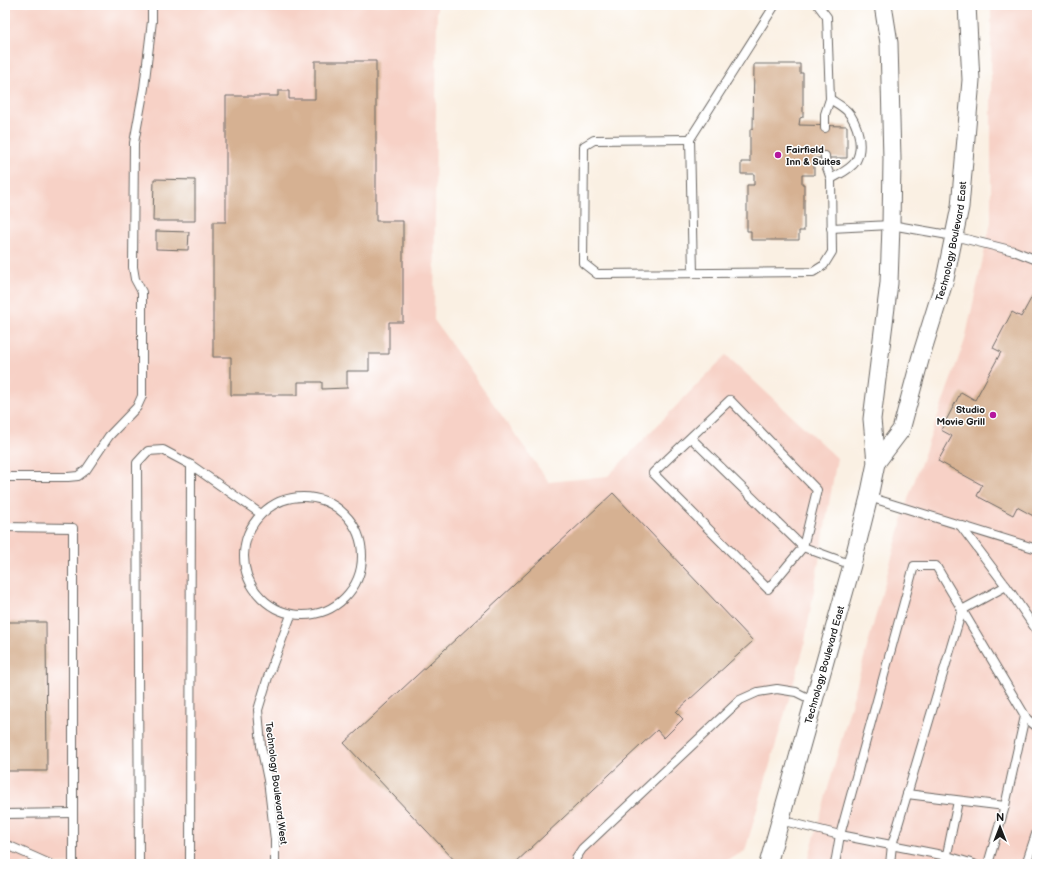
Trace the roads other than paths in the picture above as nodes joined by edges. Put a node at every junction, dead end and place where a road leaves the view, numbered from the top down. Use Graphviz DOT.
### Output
graph roads {
  1 [pos="152,5"];
  2 [pos="775,5"];
  3 [pos="818,5"];
  4 [pos="883,5"];
  5 [pos="967,5"];
  6 [pos="830,99"];
  7 [pos="825,128"];
  8 [pos="690,139"];
  9 [pos="825,156"];
  10 [pos="831,179"];
  11 [pos="891,225"];
  12 [pos="831,228"];
  13 [pos="954,236"];
  14 [pos="1037,260"];
  15 [pos="693,273"];
  16 [pos="691,438"];
  17 [pos="876,463"];
  18 [pos="190,465"];
  19 [pos="5,477"];
  20 [pos="868,498"];
  21 [pos="261,514"];
  22 [pos="960,525"];
  23 [pos="5,527"];
  24 [pos="803,547"];
  25 [pos="1037,549"];
  26 [pos="852,565"];
  27 [pos="1006,586"];
  28 [pos="962,610"];
  29 [pos="291,615"];
  30 [pos="1037,631"];
  31 [pos="814,701"];
  32 [pos="1025,716"];
  33 [pos="1037,727"];
  34 [pos="907,794"];
  35 [pos="958,800"];
  36 [pos="1005,806"];
  37 [pos="73,812"];
  38 [pos="5,814"];
  39 [pos="780,820"];
  40 [pos="1037,831"];
  41 [pos="840,835"];
  42 [pos="5,844"];
  43 [pos="892,845"];
  44 [pos="946,860"];
  45 [pos="50,864"];
  46 [pos="72,864"];
  47 [pos="139,864"];
  48 [pos="190,864"];
  49 [pos="275,864"];
  50 [pos="575,864"];
  51 [pos="768,864"];
  52 [pos="835,864"];
  53 [pos="890,864"];
  54 [pos="974,864"];
  55 [pos="988,864"];
  56 [pos="1026,864"];
  1 -- 19 [label="lane"];
  2 -- 8 [label="lane"];
  3 -- 6 [label="lane"];
  4 -- 11 [label="street, Technology Boulevard East"];
  5 -- 13 [label="street, Technology Boulevard East"];
  6 -- 7 [label="lane"];
  6 -- 10 [label="lane"];
  8 -- 15 [label="lane"];
  8 -- 15 [label="lane"];
  9 -- 10 [label="lane"];
  10 -- 12 [label="lane"];
  11 -- 12 [label="lane"];
  11 -- 13 [label="lane"];
  11 -- 17 [label="street, Technology Boulevard East"];
  12 -- 15 [label="lane"];
  13 -- 14 [label="lane"];
  13 -- 17 [label="street, Technology Boulevard East"];
  16 -- 24 [label="lane"];
  16 -- 24 [label="lane"];
  16 -- 24 [label="lane"];
  17 -- 20 [label="street, Technology Boulevard East"];
  18 -- 21 [label="lane"];
  18 -- 47 [label="lane"];
  18 -- 48 [label="lane"];
  20 -- 22 [label="lane"];
  20 -- 26 [label="street, Technology Boulevard East"];
  21 -- 29 [label="lane"];
  21 -- 29 [label="lane"];
  22 -- 25 [label="lane"];
  22 -- 27 [label="lane"];
  23 -- 37 [label="lane"];
  24 -- 26 [label="lane"];
  26 -- 31 [label="street, Technology Boulevard East"];
  27 -- 28 [label="lane"];
  27 -- 30 [label="lane"];
  28 -- 32 [label="lane"];
  28 -- 34 [label="lane"];
  28 -- 41 [label="lane"];
  29 -- 49 [label="lane, Technology Boulevard West"];
  31 -- 39 [label="street, Technology Boulevard East"];
  31 -- 50 [label="lane"];
  32 -- 33 [label="lane"];
  32 -- 36 [label="lane"];
  34 -- 35 [label="lane"];
  34 -- 43 [label="lane"];
  35 -- 36 [label="lane"];
  35 -- 44 [label="lane"];
  36 -- 55 [label="lane"];
  37 -- 38 [label="lane"];
  37 -- 46 [label="lane"];
  39 -- 41 [label="lane"];
  39 -- 51 [label="street, Technology Boulevard East"];
  40 -- 56 [label="lane"];
  41 -- 43 [label="lane"];
  41 -- 52 [label="lane"];
  42 -- 45 [label="lane"];
  43 -- 44 [label="lane"];
  43 -- 53 [label="lane"];
  44 -- 54 [label="lane"];
}
